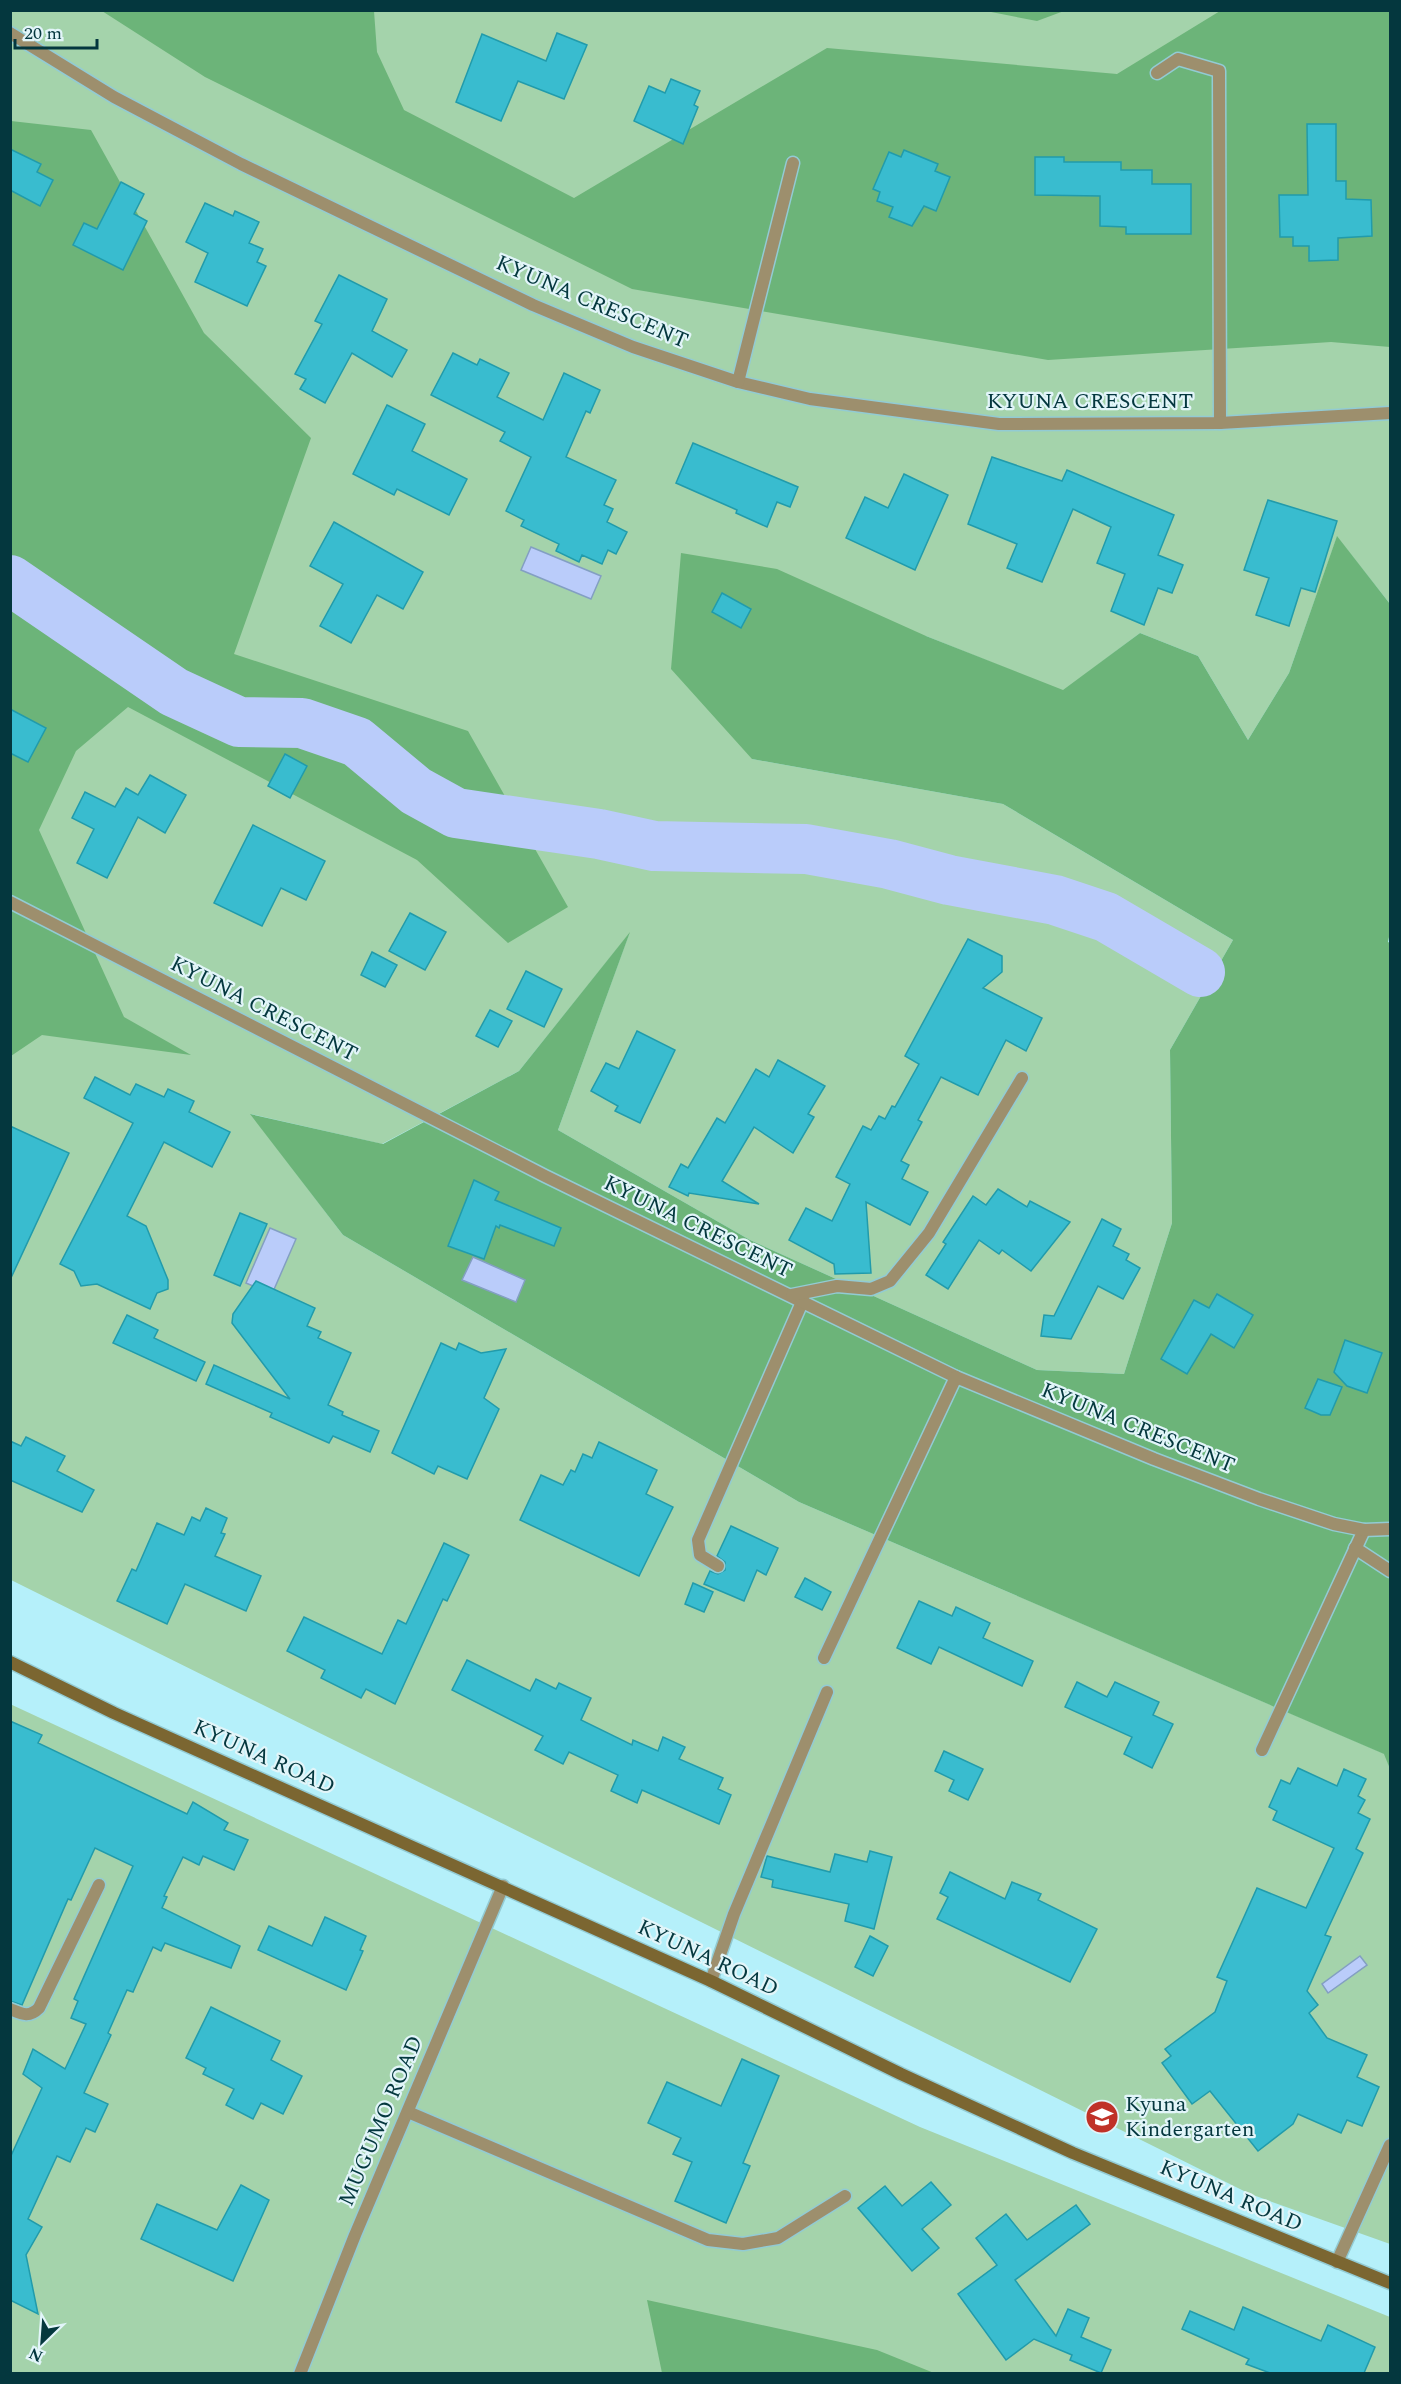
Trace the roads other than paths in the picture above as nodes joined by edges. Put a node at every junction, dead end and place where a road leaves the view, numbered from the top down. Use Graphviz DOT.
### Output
graph roads {
  1 [pos="10,33"];
  2 [pos="1157,73"];
  3 [pos="792,162"];
  4 [pos="738,382"];
  5 [pos="1390,413"];
  6 [pos="1220,423"];
  7 [pos="14,907"];
  8 [pos="1022,1078"];
  9 [pos="797,1298"];
  10 [pos="956,1377"];
  11 [pos="1390,1529"];
  12 [pos="1364,1530"];
  13 [pos="1355,1548"];
  14 [pos="718,1566"];
  15 [pos="1390,1571"];
  16 [pos="824,1658"];
  17 [pos="10,1662"];
  18 [pos="827,1692"];
  19 [pos="1262,1750"];
  20 [pos="99,1885"];
  21 [pos="503,1886"];
  22 [pos="711,1981"];
  23 [pos="10,2008"];
  24 [pos="408,2112"];
  25 [pos="1390,2145"];
  26 [pos="845,2196"];
  27 [pos="1337,2262"];
  28 [pos="1390,2283"];
  29 [pos="300,2373"];
  1 -- 4 [label="street, KYUNA CRESCENT"];
  2 -- 6 [label="street"];
  3 -- 4 [label="street"];
  4 -- 6 [label="street, KYUNA CRESCENT"];
  5 -- 6 [label="street, KYUNA CRESCENT"];
  7 -- 9 [label="street, KYUNA CRESCENT"];
  8 -- 9 [label="street"];
  9 -- 10 [label="street, KYUNA CRESCENT"];
  9 -- 14 [label="street"];
  10 -- 12 [label="street, KYUNA CRESCENT"];
  10 -- 16 [label="street"];
  11 -- 12 [label="street, KYUNA CRESCENT"];
  12 -- 13 [label="street"];
  13 -- 15 [label="street"];
  13 -- 19 [label="street"];
  17 -- 21 [label="main road, KYUNA ROAD"];
  18 -- 22 [label="street"];
  20 -- 23 [label="street"];
  21 -- 22 [label="main road, KYUNA ROAD"];
  21 -- 24 [label="street, MUGUMO ROAD"];
  22 -- 27 [label="main road, KYUNA ROAD"];
  24 -- 26 [label="street"];
  24 -- 29 [label="street, MUGUMO ROAD"];
  25 -- 27 [label="street"];
  27 -- 28 [label="main road, KYUNA ROAD"];
}
